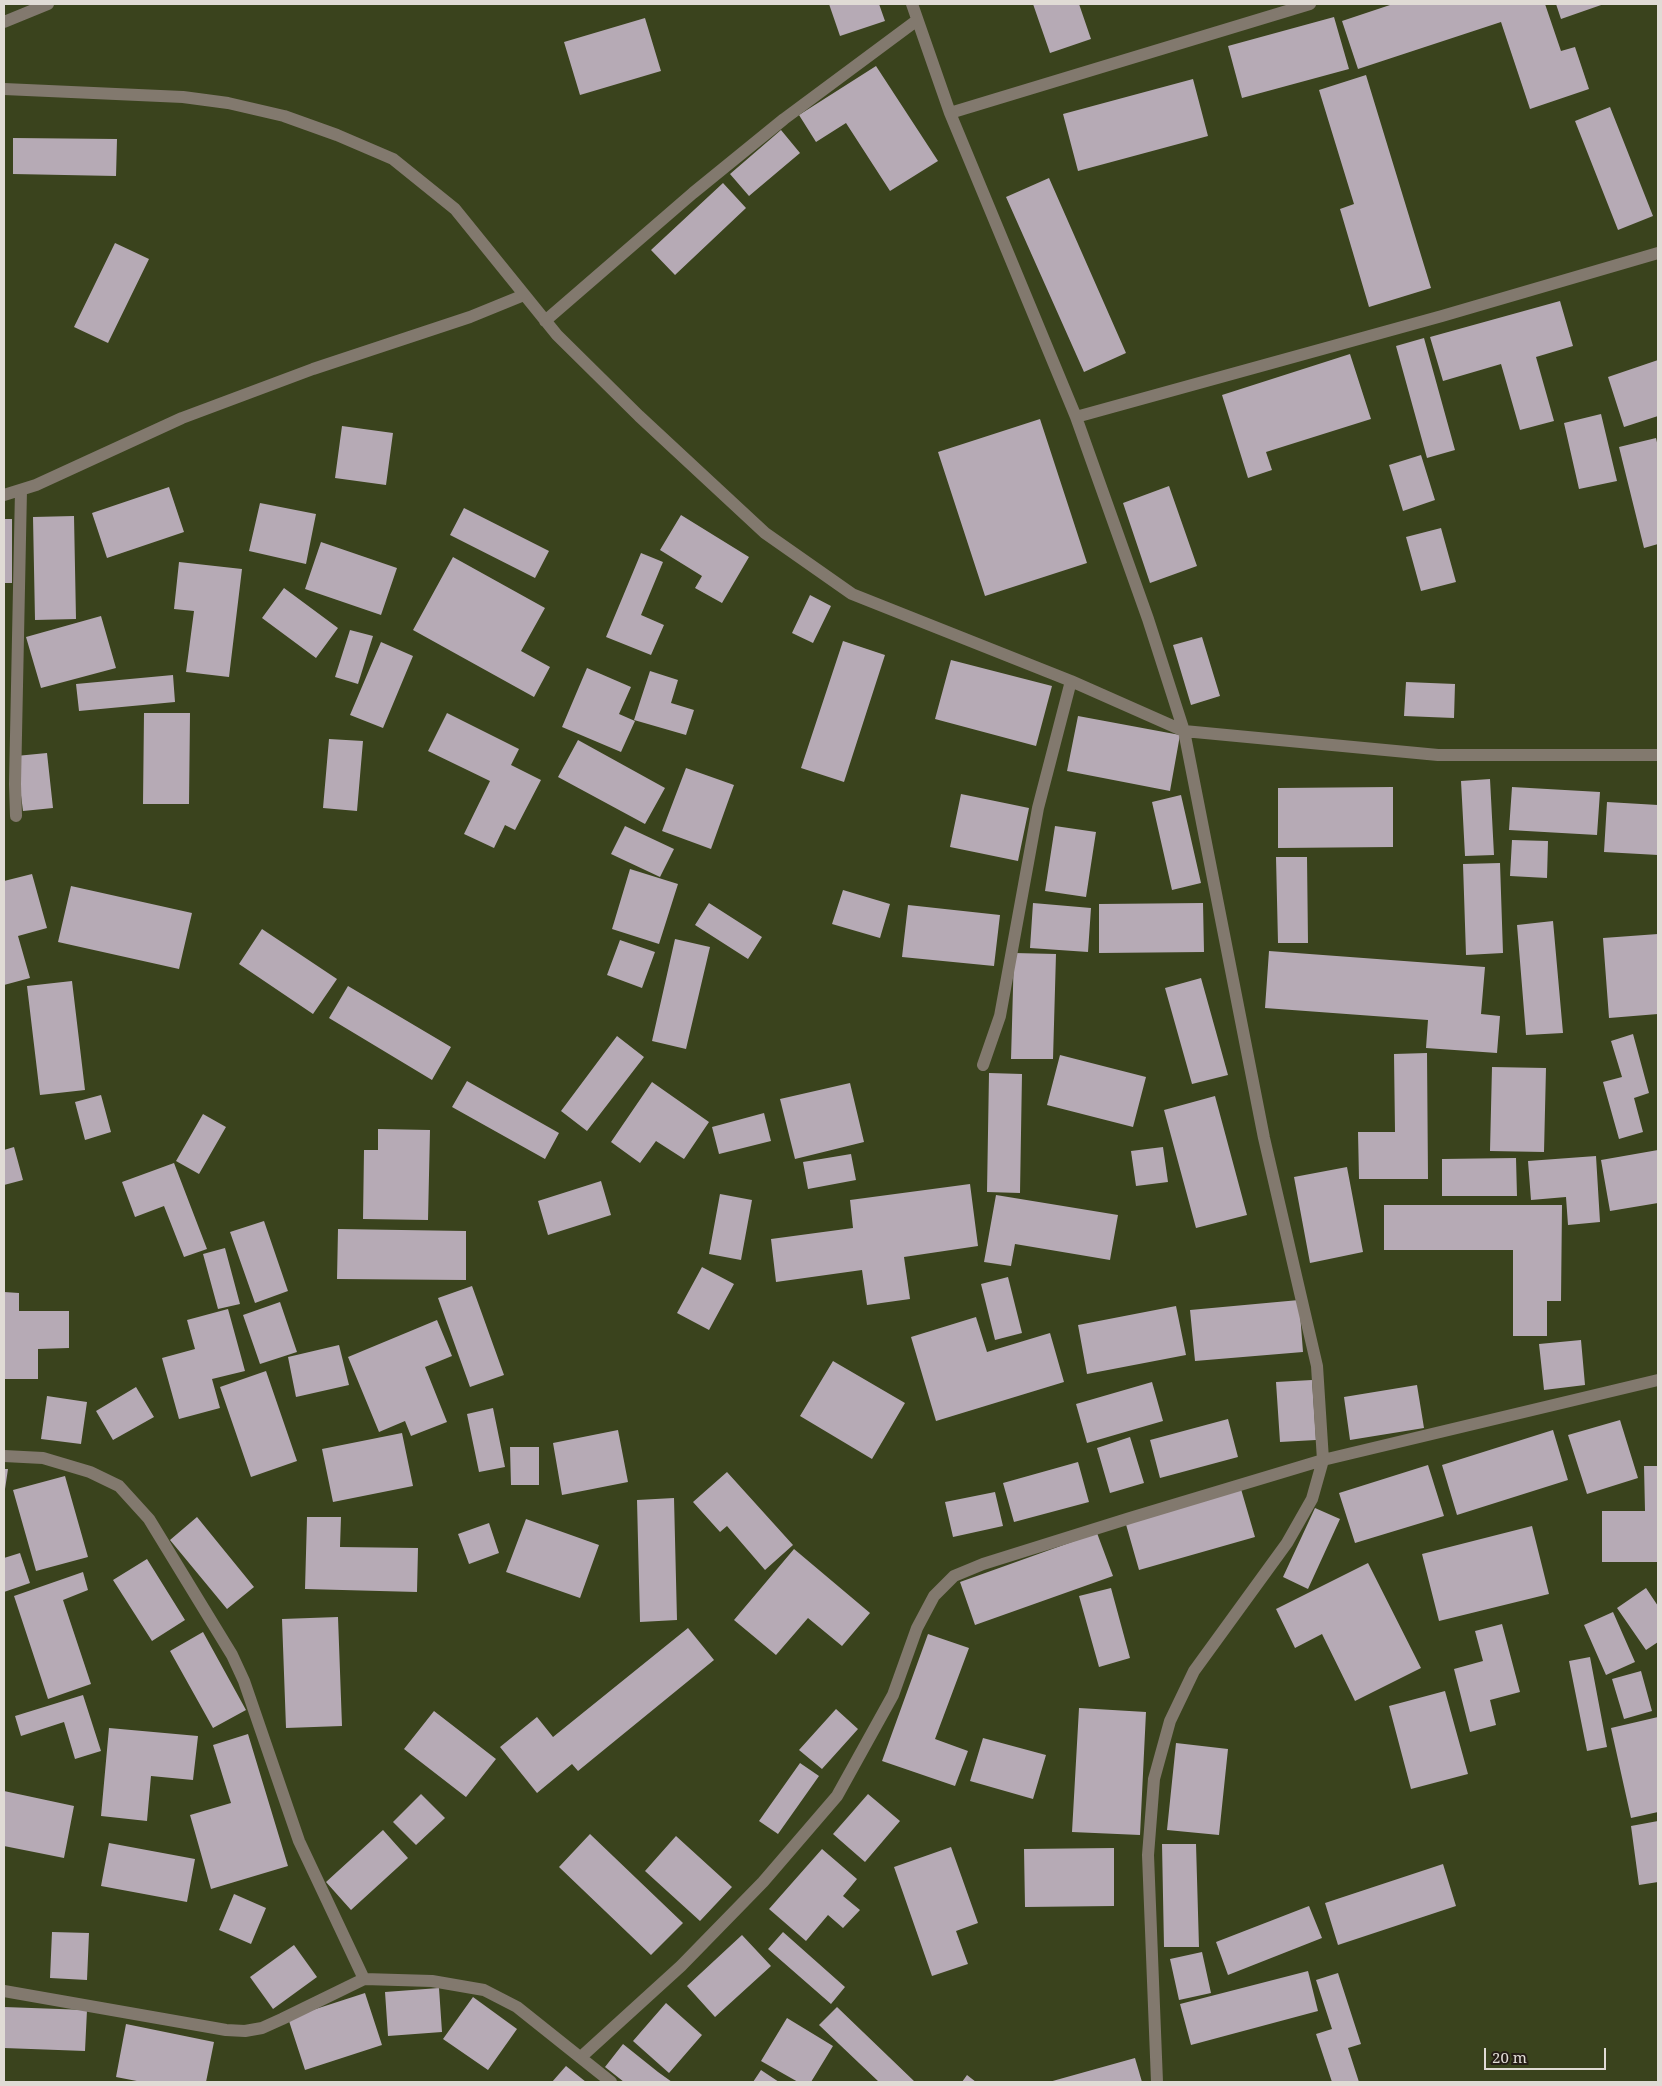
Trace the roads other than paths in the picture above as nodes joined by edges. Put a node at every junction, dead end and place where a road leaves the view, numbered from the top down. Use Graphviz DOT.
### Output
graph roads {
  1 [pos="48,4"];
  2 [pos="912,4"];
  3 [pos="1310,4"];
  4 [pos="916,21"];
  5 [pos="4,22"];
  6 [pos="4,89"];
  7 [pos="950,113"];
  8 [pos="1658,253"];
  9 [pos="524,295"];
  10 [pos="545,321"];
  11 [pos="1076,417"];
  12 [pos="21,490"];
  13 [pos="4,495"];
  14 [pos="1071,681"];
  15 [pos="1184,731"];
  16 [pos="1658,754"];
  17 [pos="16,816"];
  18 [pos="983,1065"];
  19 [pos="1658,1380"];
  20 [pos="4,1456"];
  21 [pos="1323,1460"];
  22 [pos="364,1979"];
  23 [pos="4,1991"];
  24 [pos="581,2057"];
  25 [pos="611,2082"];
  26 [pos="1157,2082"];
  1 -- 5 [label="street"];
  2 -- 4 [label="street"];
  3 -- 7 [label="street"];
  4 -- 7 [label="street"];
  4 -- 10 [label="street"];
  6 -- 9 [label="street"];
  7 -- 11 [label="street"];
  8 -- 11 [label="street"];
  9 -- 10 [label="street"];
  9 -- 12 [label="street"];
  10 -- 14 [label="street"];
  11 -- 15 [label="street"];
  12 -- 13 [label="street"];
  12 -- 17 [label="street"];
  14 -- 15 [label="street"];
  14 -- 18 [label="street"];
  15 -- 16 [label="street"];
  15 -- 21 [label="street"];
  19 -- 21 [label="street"];
  20 -- 22 [label="street"];
  21 -- 24 [label="street"];
  21 -- 26 [label="street"];
  22 -- 23 [label="street"];
  22 -- 24 [label="street"];
  24 -- 25 [label="street"];
}
